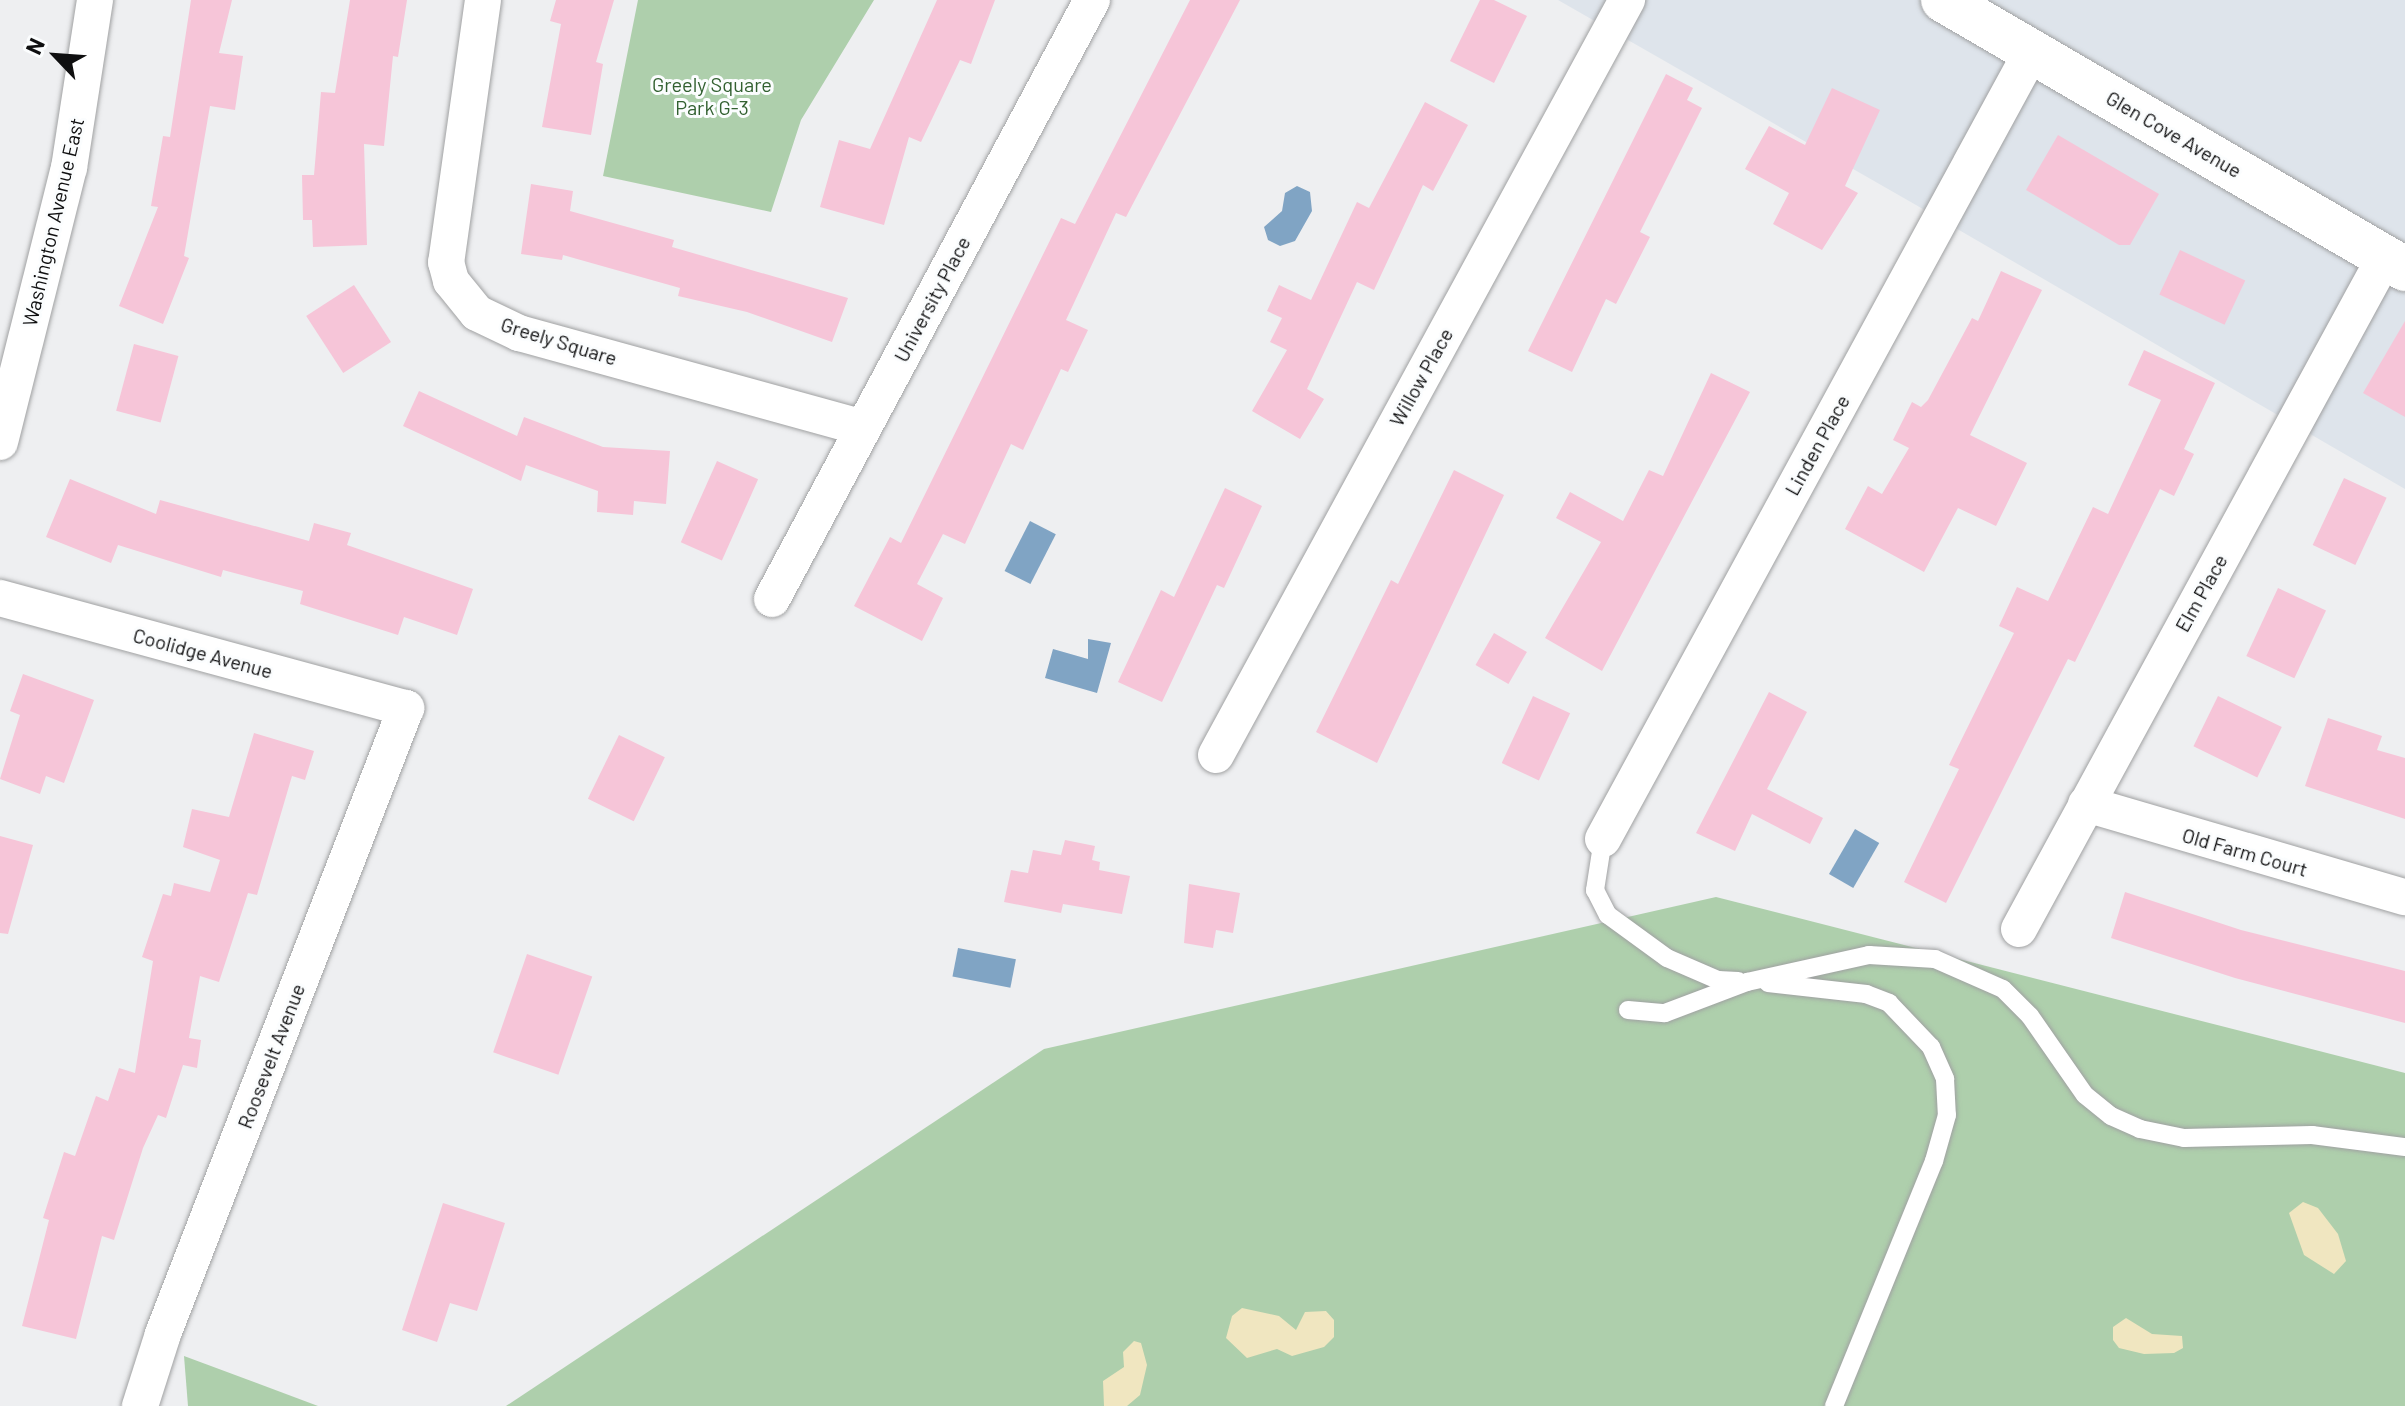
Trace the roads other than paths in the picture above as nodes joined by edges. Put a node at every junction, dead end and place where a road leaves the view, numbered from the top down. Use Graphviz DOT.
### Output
graph roads {
  1 [pos="95,0"];
  2 [pos="483,0"];
  3 [pos="1092,0"];
  4 [pos="1627,0"];
  5 [pos="1943,0"];
  6 [pos="2032,51"];
  7 [pos="2395,263"];
  8 [pos="863,428"];
  9 [pos="0,442"];
  10 [pos="0,598"];
  11 [pos="772,599"];
  12 [pos="406,708"];
  13 [pos="1216,755"];
  14 [pos="2086,804"];
  15 [pos="1603,839"];
  16 [pos="2405,897"];
  17 [pos="2019,929"];
  18 [pos="1747,982"];
  19 [pos="1628,1010"];
  20 [pos="2405,1147"];
  21 [pos="140,1406"];
  22 [pos="1834,1406"];
  1 -- 9 [label="street, Washington Avenue East"];
  2 -- 8 [label="street, Greely Square"];
  3 -- 8 [label="street, University Place"];
  4 -- 13 [label="street, Willow Place"];
  5 -- 6 [label="main road, Glen Cove Avenue"];
  6 -- 7 [label="main road, Glen Cove Avenue"];
  6 -- 15 [label="street, Linden Place"];
  7 -- 14 [label="street, Elm Place"];
  8 -- 11 [label="street, University Place"];
  10 -- 12 [label="street, Coolidge Avenue"];
  12 -- 21 [label="street, Roosevelt Avenue"];
  14 -- 16 [label="street, Old Farm Court"];
  14 -- 17 [label="street, Elm Place"];
  15 -- 18 [label="lane"];
  18 -- 19 [label="lane"];
  18 -- 20 [label="lane"];
  18 -- 22 [label="lane"];
}
